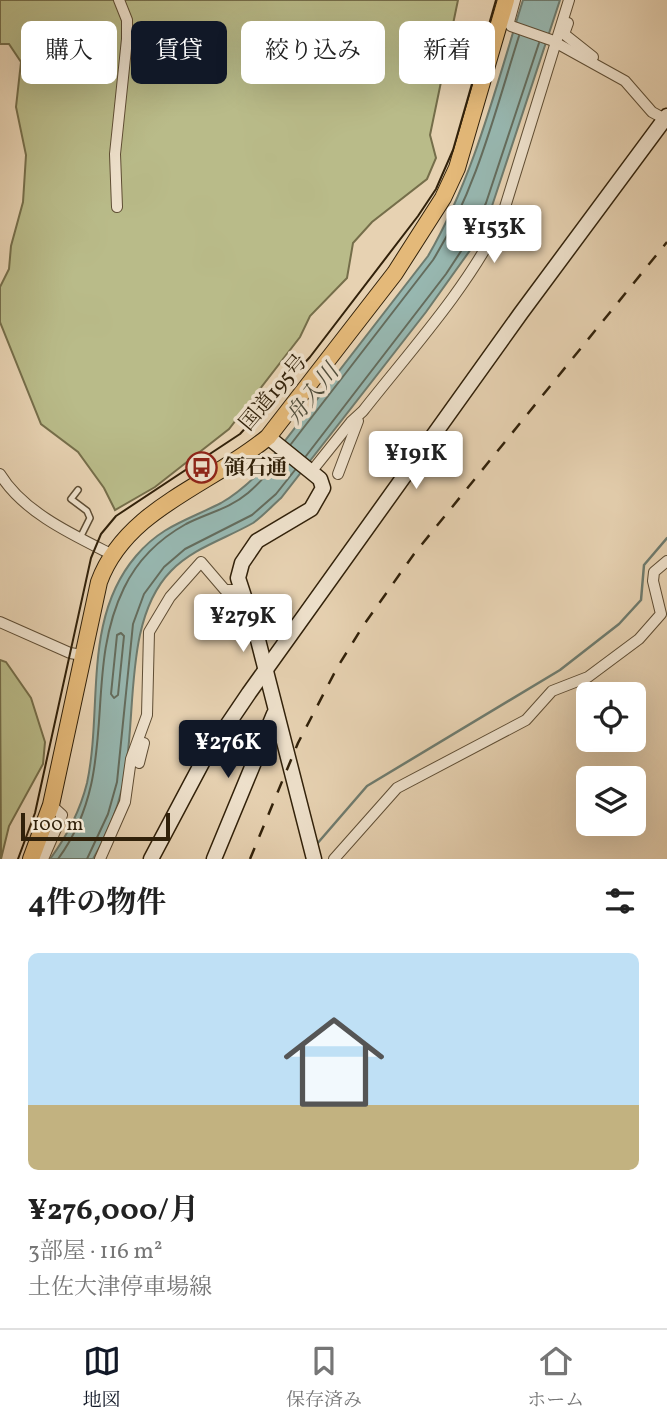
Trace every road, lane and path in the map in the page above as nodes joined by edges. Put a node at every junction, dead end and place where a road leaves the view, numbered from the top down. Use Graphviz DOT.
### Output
graph roads {
  1 [pos="119,0"];
  2 [pos="506,0"];
  3 [pos="517,0"];
  4 [pos="569,0"];
  5 [pos="576,0"];
  6 [pos="554,42"];
  7 [pos="621,79"];
  8 [pos="666,118"];
  9 [pos="117,207"];
  10 [pos="363,411"];
  11 [pos="273,442"];
  12 [pos="310,471"];
  13 [pos="0,474"];
  14 [pos="338,474"];
  15 [pos="78,490"];
  16 [pos="79,538"];
  17 [pos="111,554"];
  18 [pos="667,561"];
  19 [pos="242,590"];
  20 [pos="0,622"];
  21 [pos="82,655"];
  22 [pos="265,672"];
  23 [pos="274,714"];
  24 [pos="147,715"];
  25 [pos="139,763"];
  26 [pos="51,805"];
  27 [pos="31,859"];
  28 [pos="43,859"];
  29 [pos="100,859"];
  30 [pos="151,859"];
  31 [pos="214,859"];
  32 [pos="314,859"];
  33 [pos="334,859"];
  1 -- 9 [label="street"];
  2 -- 11 [label="highway, 国道195号"];
  3 -- 6 [label="street"];
  4 -- 6 [label="street"];
  5 -- 7 [label="street"];
  6 -- 7 [label="street"];
  6 -- 10 [label="street"];
  7 -- 8 [label="street"];
  8 -- 22 [label="main road"];
  10 -- 12 [label="street"];
  10 -- 14 [label="street"];
  11 -- 12 [label="main road"];
  11 -- 17 [label="highway, 国道195号"];
  12 -- 19 [label="main road"];
  13 -- 16 [label="street"];
  15 -- 16 [label="lane"];
  16 -- 17 [label="street"];
  17 -- 21 [label="highway, 国道195号"];
  18 -- 33 [label="street"];
  19 -- 22 [label="main road"];
  19 -- 24 [label="street"];
  20 -- 21 [label="street"];
  21 -- 26 [label="highway, 国道195号"];
  22 -- 23 [label="main road"];
  22 -- 30 [label="main road"];
  23 -- 31 [label="main road"];
  23 -- 32 [label="main road"];
  24 -- 25 [label="street"];
  24 -- 29 [label="street"];
  26 -- 27 [label="highway, 国道195号"];
  26 -- 28 [label="street"];
}
